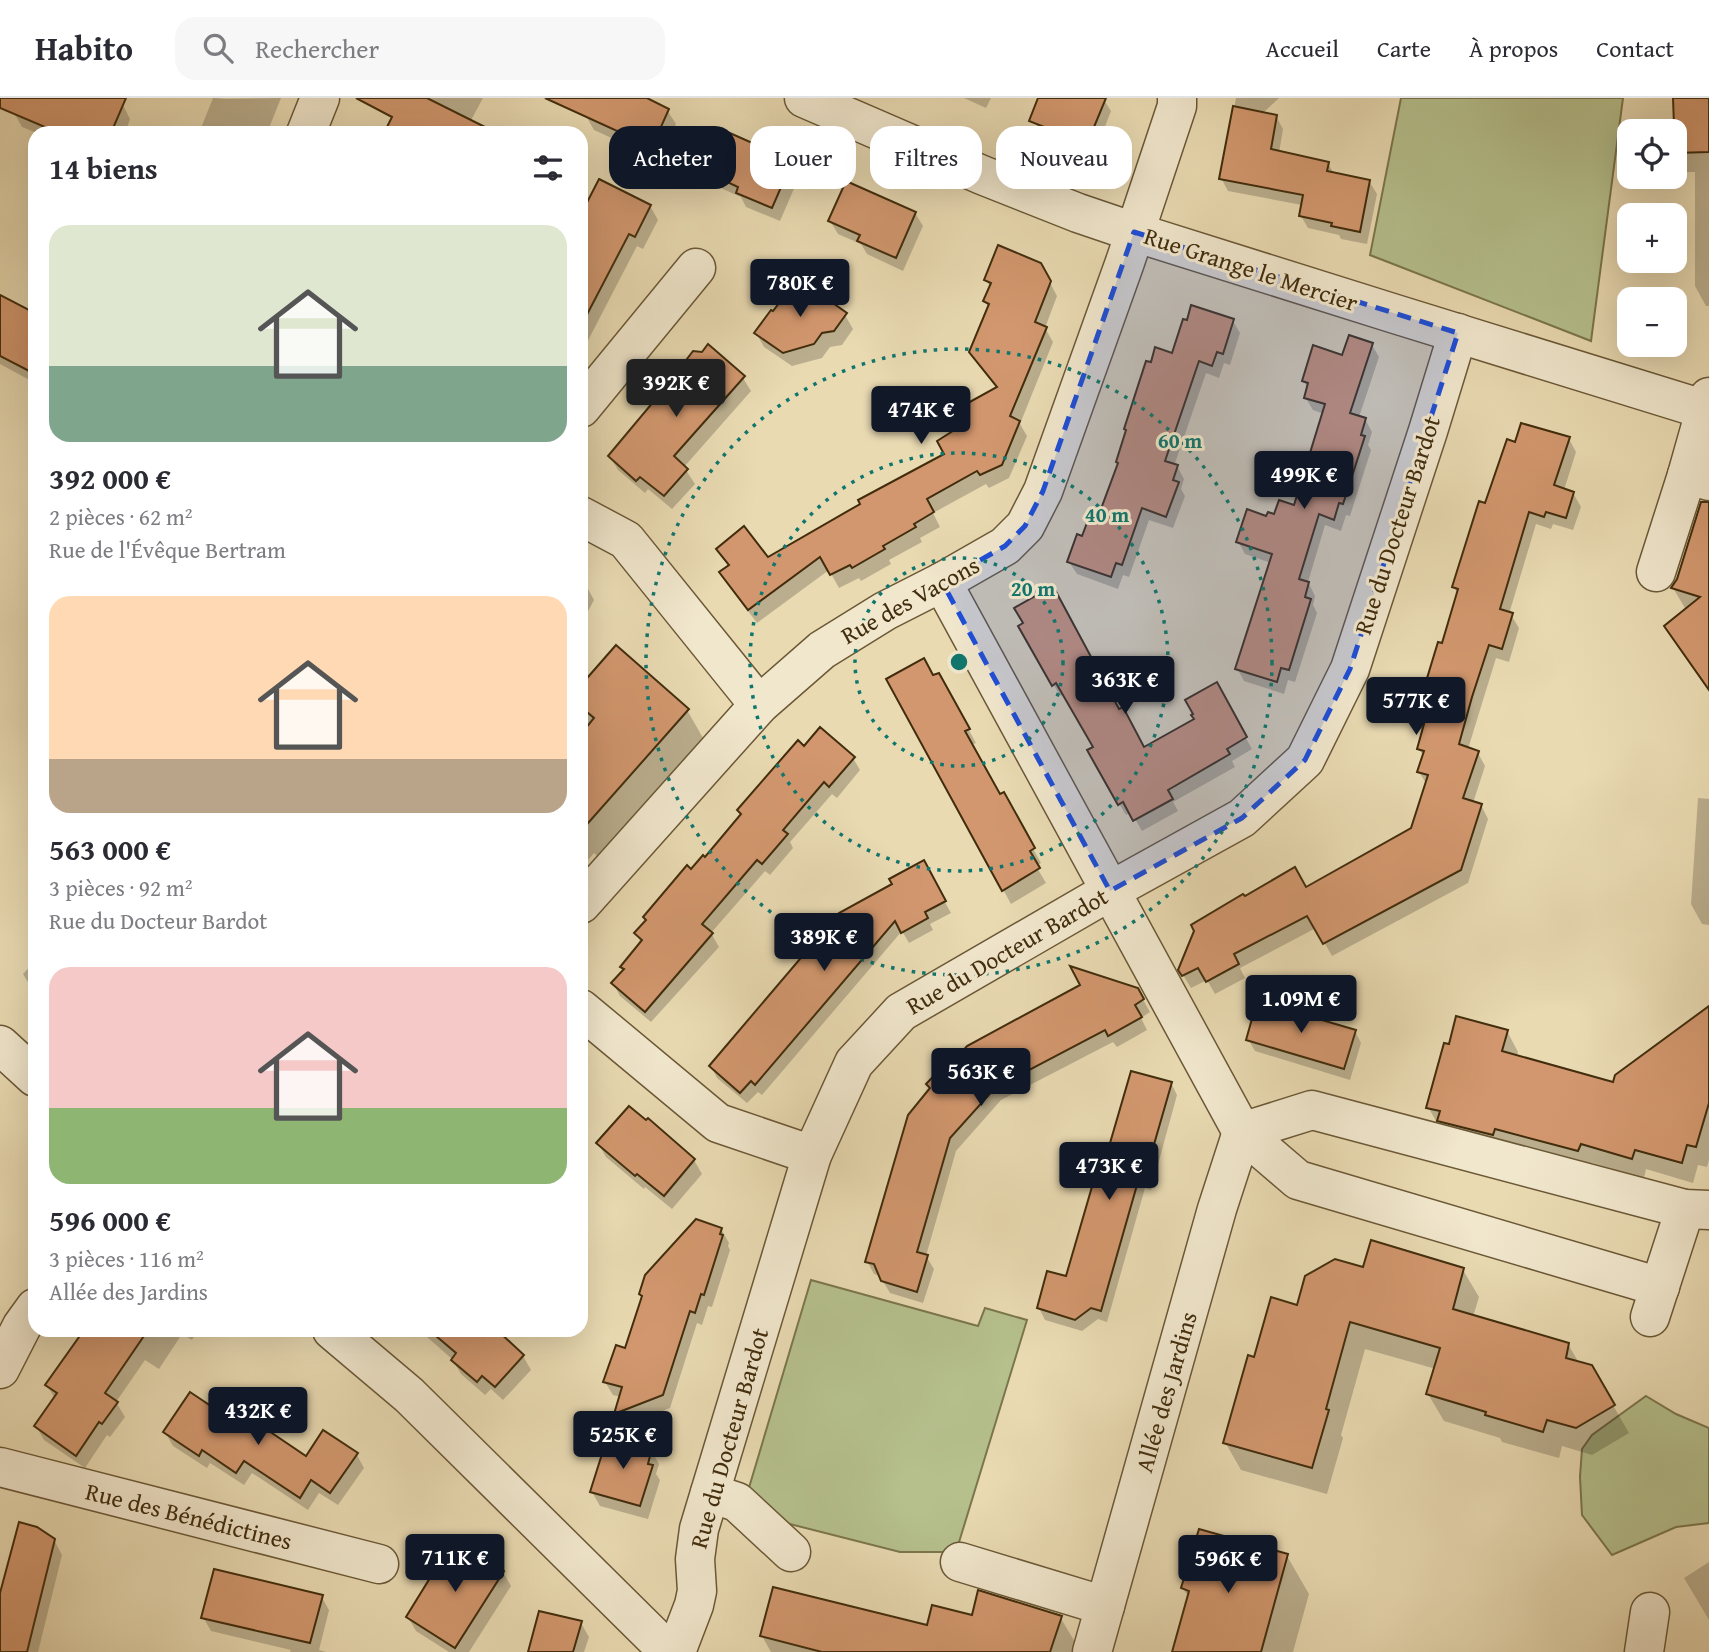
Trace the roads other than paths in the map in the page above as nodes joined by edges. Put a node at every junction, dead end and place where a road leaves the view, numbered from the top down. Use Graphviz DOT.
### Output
graph roads {
  1 [pos="320,98"];
  2 [pos="804,98"];
  3 [pos="1177,98"];
  4 [pos="309,126"];
  5 [pos="1134,232"];
  6 [pos="696,268"];
  7 [pos="1458,333"];
  8 [pos="588,399"];
  9 [pos="1708,406"];
  10 [pos="1698,478"];
  11 [pos="588,520"];
  12 [pos="1656,572"];
  13 [pos="942,582"];
  14 [pos="759,705"];
  15 [pos="1110,891"];
  16 [pos="588,896"];
  17 [pos="588,1015"];
  18 [pos="1242,1132"];
  19 [pos="812,1155"];
  20 [pos="1697,1209"];
  21 [pos="19,1317"];
  22 [pos="340,1337"];
  23 [pos="0,1369"];
  24 [pos="0,1468"];
  25 [pos="710,1493"];
  26 [pos="792,1552"];
  27 [pos="960,1562"];
  28 [pos="379,1564"];
  29 [pos="1105,1606"];
  30 [pos="1650,1612"];
  31 [pos="669,1652"];
  32 [pos="676,1652"];
  33 [pos="1092,1652"];
  34 [pos="1644,1652"];
  1 -- 4 [label="street"];
  2 -- 5 [label="street, Rue Grange le Mercier"];
  3 -- 5 [label="street, Rue des Vacons"];
  5 -- 7 [label="street, Rue Grange le Mercier"];
  5 -- 13 [label="street, Rue des Vacons"];
  6 -- 8 [label="street"];
  7 -- 9 [label="street, Rue Grange le Mercier"];
  7 -- 15 [label="street, Rue du Docteur Bardot"];
  9 -- 10 [label="street"];
  10 -- 12 [label="street"];
  11 -- 14 [label="street"];
  13 -- 14 [label="street, Rue des Vacons"];
  13 -- 15 [label="street"];
  14 -- 16 [label="street, Rue des Vacons"];
  15 -- 18 [label="street"];
  15 -- 19 [label="street, Rue du Docteur Bardot"];
  17 -- 19 [label="street"];
  18 -- 20 [label="street"];
  18 -- 20 [label="street"];
  18 -- 29 [label="street, Allée des Jardins"];
  19 -- 25 [label="street, Rue du Docteur Bardot"];
  21 -- 23 [label="street"];
  22 -- 31 [label="street"];
  24 -- 28 [label="street, Rue des Bénédictines"];
  25 -- 26 [label="street"];
  25 -- 32 [label="street, Rue du Docteur Bardot"];
  27 -- 29 [label="street"];
  29 -- 33 [label="street, Allée des Jardins"];
  30 -- 34 [label="street"];
}
